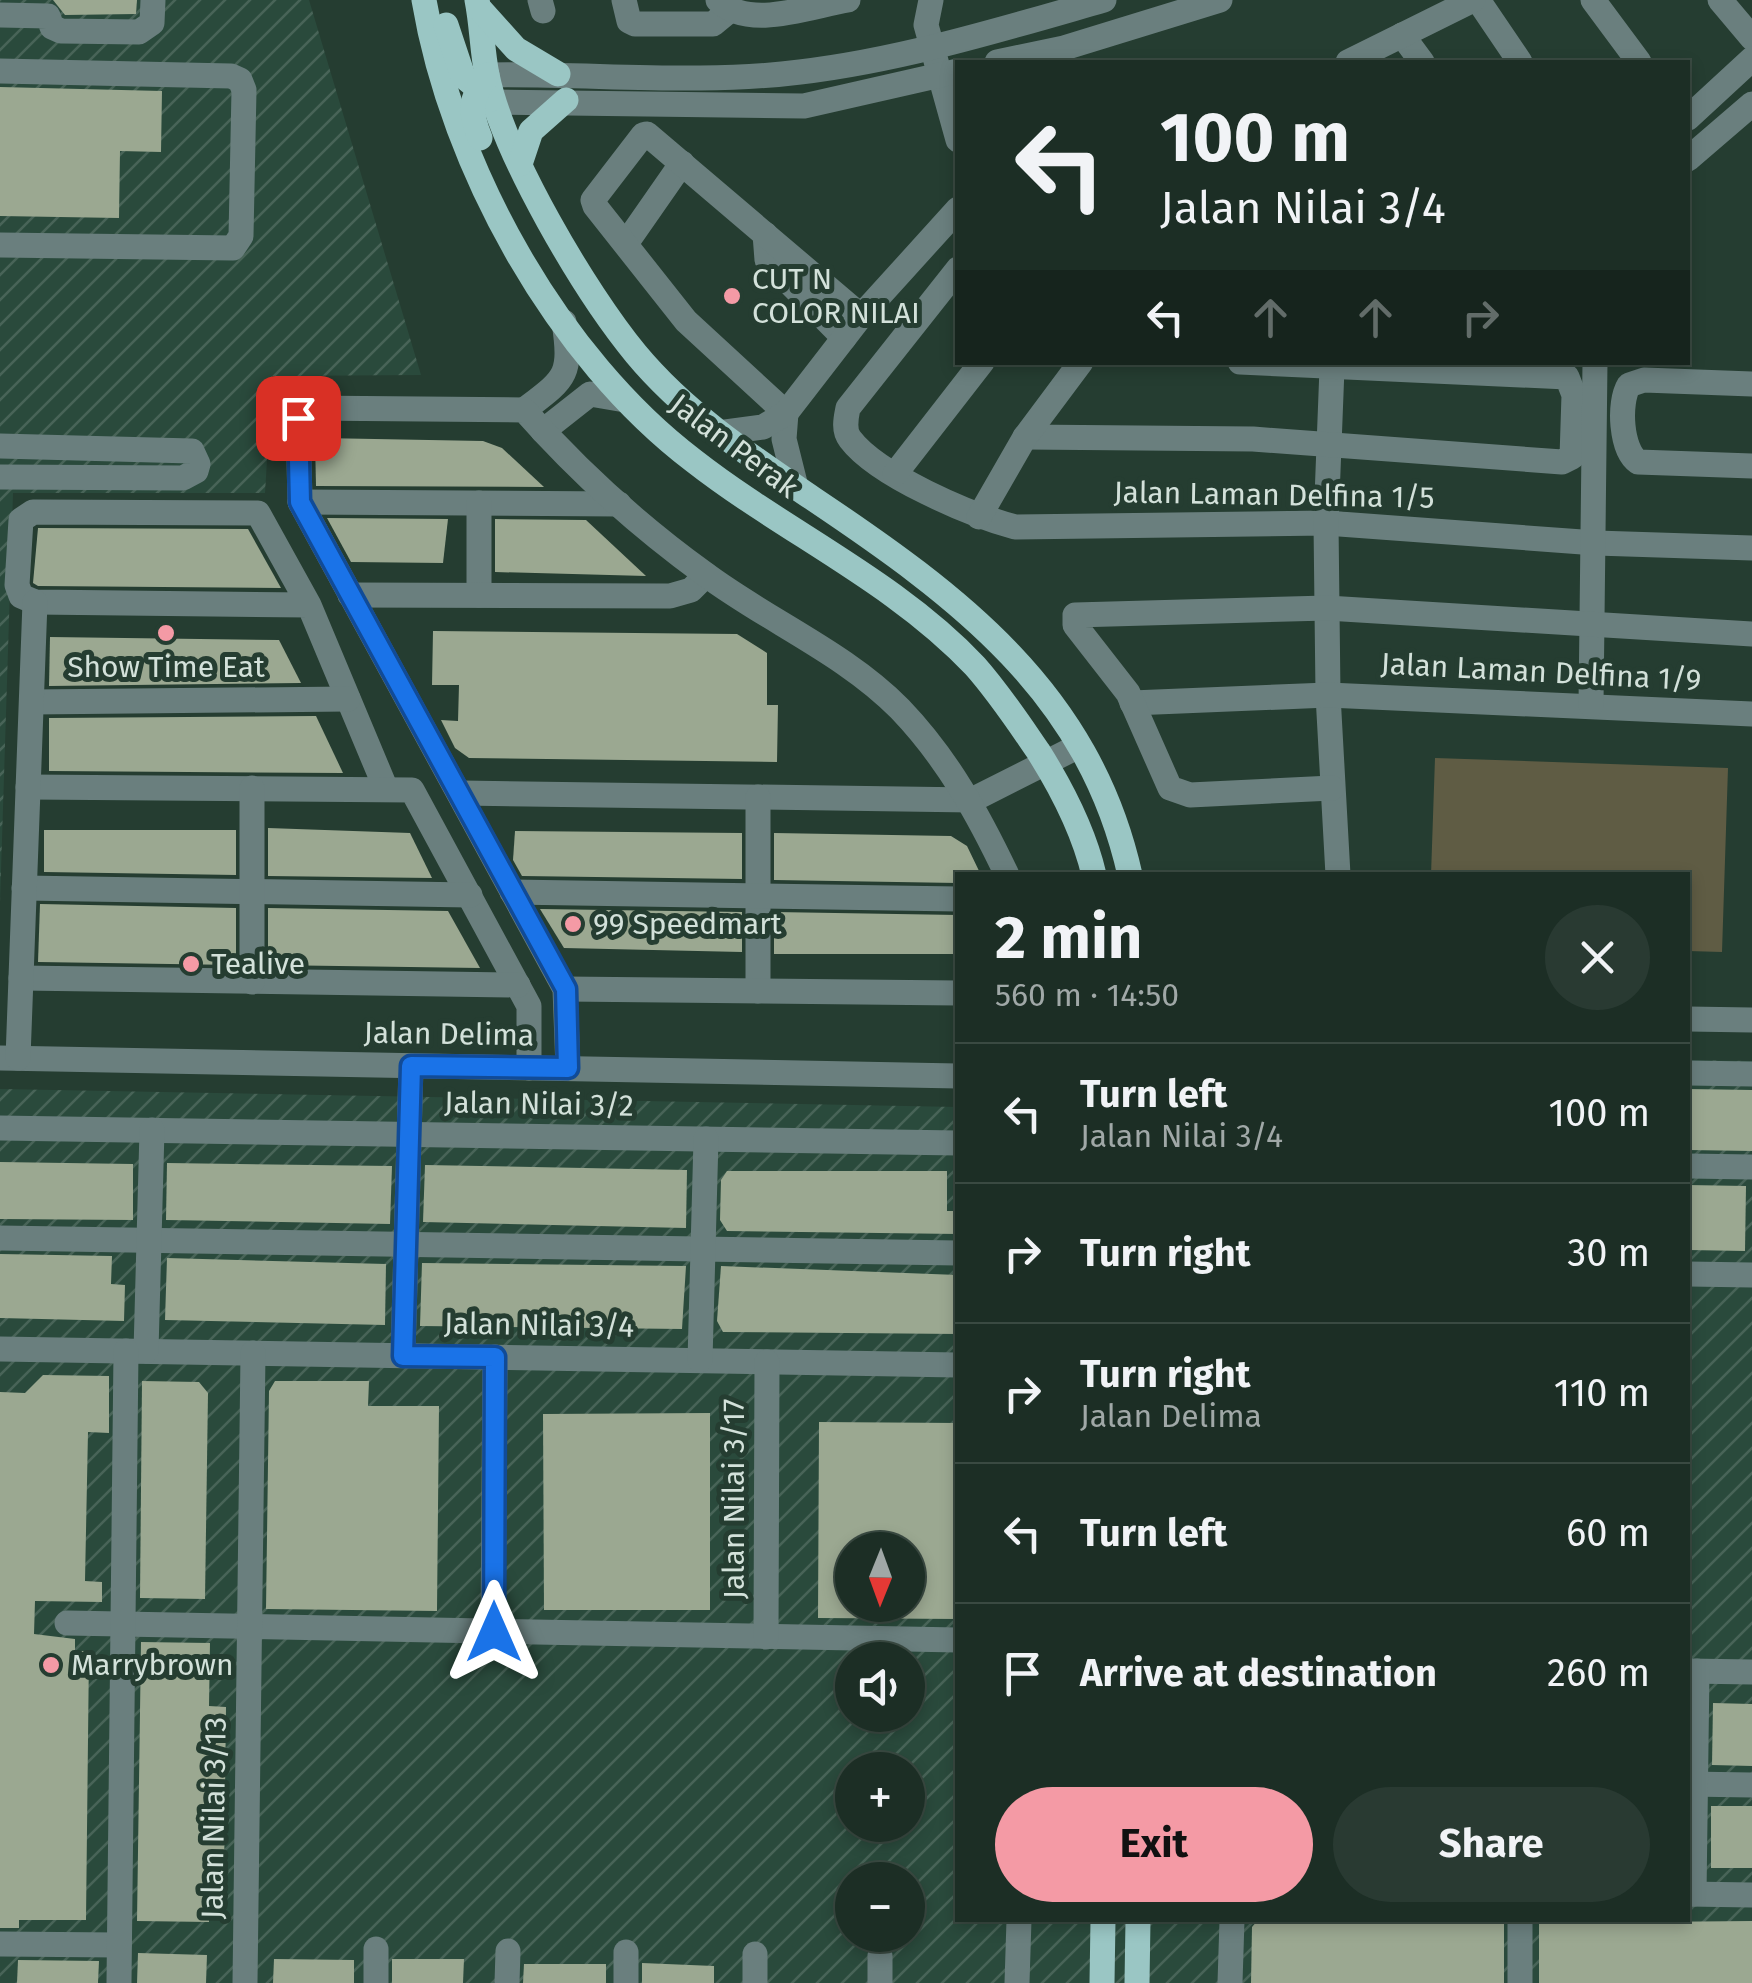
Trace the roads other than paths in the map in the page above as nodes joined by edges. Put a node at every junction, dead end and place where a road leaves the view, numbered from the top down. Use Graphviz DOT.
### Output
graph roads {
  1 [pos="153,0"];
  2 [pos="424,0"];
  3 [pos="440,0"];
  4 [pos="624,0"];
  5 [pos="848,0"];
  6 [pos="932,0"];
  7 [pos="1104,0"];
  8 [pos="1220,0"];
  9 [pos="1476,0"];
  10 [pos="1594,0"];
  11 [pos="1720,0"];
  12 [pos="478,4"];
  13 [pos="724,5"];
  14 [pos="48,8"];
  15 [pos="0,15"];
  16 [pos="1402,35"];
  17 [pos="1752,38"];
  18 [pos="948,59"];
  19 [pos="1752,59"];
  20 [pos="1007,60"];
  21 [pos="1352,60"];
  22 [pos="1421,60"];
  23 [pos="1519,60"];
  24 [pos="1638,60"];
  25 [pos="0,71"];
  26 [pos="558,74"];
  27 [pos="486,89"];
  28 [pos="566,100"];
  29 [pos="1752,104"];
  30 [pos="955,116"];
  31 [pos="1690,116"];
  32 [pos="1690,158"];
  33 [pos="682,163"];
  34 [pos="520,164"];
  35 [pos="496,211"];
  36 [pos="955,212"];
  37 [pos="765,234"];
  38 [pos="627,242"];
  39 [pos="0,245"];
  40 [pos="955,273"];
  41 [pos="861,316"];
  42 [pos="564,322"];
  43 [pos="844,338"];
  44 [pos="980,365"];
  45 [pos="1079,365"];
  46 [pos="1286,365"];
  47 [pos="1595,365"];
  48 [pos="1332,368"];
  49 [pos="1752,384"];
  50 [pos="625,400"];
  51 [pos="524,410"];
  52 [pos="786,414"];
  53 [pos="543,431"];
  54 [pos="718,433"];
  55 [pos="1025,437"];
  56 [pos="1332,444"];
  57 [pos="0,446"];
  58 [pos="1752,466"];
  59 [pos="895,474"];
  60 [pos="0,477"];
  61 [pos="796,486"];
  62 [pos="300,502"];
  63 [pos="479,503"];
  64 [pos="619,504"];
  65 [pos="978,518"];
  66 [pos="1326,522"];
  67 [pos="1596,543"];
  68 [pos="1752,548"];
  69 [pos="706,575"];
  70 [pos="350,595"];
  71 [pos="479,595"];
  72 [pos="35,602"];
  73 [pos="309,605"];
  74 [pos="1327,608"];
  75 [pos="1594,626"];
  76 [pos="1752,634"];
  77 [pos="1328,695"];
  78 [pos="348,699"];
  79 [pos="32,702"];
  80 [pos="1132,702"];
  81 [pos="1592,705"];
  82 [pos="1752,714"];
  83 [pos="1079,746"];
  84 [pos="1045,763"];
  85 [pos="28,787"];
  86 [pos="252,788"];
  87 [pos="1332,788"];
  88 [pos="386,789"];
  89 [pos="462,793"];
  90 [pos="758,797"];
  91 [pos="972,800"];
  92 [pos="1006,872"];
  93 [pos="1093,872"];
  94 [pos="1129,872"];
  95 [pos="1338,872"];
  96 [pos="24,888"];
  97 [pos="252,892"];
  98 [pos="512,892"];
  99 [pos="470,895"];
  100 [pos="758,897"];
  101 [pos="955,899"];
  102 [pos="21,978"];
  103 [pos="252,982"];
  104 [pos="518,985"];
  105 [pos="566,989"];
  106 [pos="758,992"];
  107 [pos="955,993"];
  108 [pos="1690,1019"];
  109 [pos="1752,1020"];
  110 [pos="9,1058"];
  111 [pos="411,1066"];
  112 [pos="529,1068"];
  113 [pos="568,1068"];
  114 [pos="1690,1073"];
  115 [pos="1752,1074"];
  116 [pos="955,1076"];
  117 [pos="0,1128"];
  118 [pos="152,1130"];
  119 [pos="409,1134"];
  120 [pos="706,1139"];
  121 [pos="955,1143"];
  122 [pos="1690,1166"];
  123 [pos="1752,1168"];
  124 [pos="0,1238"];
  125 [pos="151,1240"];
  126 [pos="406,1244"];
  127 [pos="704,1249"];
  128 [pos="955,1253"];
  129 [pos="1690,1274"];
  130 [pos="1752,1275"];
  131 [pos="0,1349"];
  132 [pos="136,1351"];
  133 [pos="253,1353"];
  134 [pos="403,1356"];
  135 [pos="495,1357"];
  136 [pos="700,1360"];
  137 [pos="767,1362"];
  138 [pos="955,1365"];
  139 [pos="67,1624"];
  140 [pos="125,1625"];
  141 [pos="250,1628"];
  142 [pos="494,1632"];
  143 [pos="766,1637"];
  144 [pos="955,1640"];
  145 [pos="1692,1671"];
  146 [pos="1752,1672"];
  147 [pos="1691,1784"];
  148 [pos="1752,1785"];
  149 [pos="1691,1894"];
  150 [pos="1752,1896"];
  151 [pos="1018,1922"];
  152 [pos="1103,1922"];
  153 [pos="1138,1922"];
  154 [pos="1232,1922"];
  155 [pos="1520,1922"];
  156 [pos="0,1944"];
  157 [pos="119,1945"];
  158 [pos="376,1949"];
  159 [pos="508,1950"];
  160 [pos="626,1952"];
  161 [pos="755,1954"];
  162 [pos="880,1956"];
  163 [pos="119,1983"];
  164 [pos="245,1983"];
  165 [pos="376,1983"];
  166 [pos="507,1983"];
  167 [pos="626,1983"];
  168 [pos="754,1983"];
  169 [pos="880,1983"];
  170 [pos="1018,1983"];
  171 [pos="1102,1983"];
  172 [pos="1137,1983"];
  173 [pos="1230,1983"];
  174 [pos="1520,1983"];
  1 -- 14 [label="street"];
  2 -- 35 [label="main road, Jalan Perak"];
  3 -- 27 [label="main road"];
  4 -- 13 [label="street"];
  5 -- 13 [label="street"];
  6 -- 18 [label="street"];
  7 -- 18 [label="street"];
  8 -- 20 [label="street"];
  9 -- 16 [label="street"];
  9 -- 23 [label="street"];
  10 -- 24 [label="street"];
  11 -- 17 [label="street"];
  12 -- 26 [label="main road"];
  12 -- 27 [label="main road, Jalan Perak"];
  14 -- 15 [label="street"];
  16 -- 21 [label="street"];
  16 -- 22 [label="street"];
  18 -- 26 [label="street"];
  18 -- 28 [label="street"];
  18 -- 30 [label="street"];
  19 -- 31 [label="street"];
  25 -- 39 [label="street"];
  26 -- 27 [label="street"];
  27 -- 28 [label="street"];
  27 -- 34 [label="main road, Jalan Perak"];
  27 -- 35 [label="main road"];
  28 -- 34 [label="main road"];
  29 -- 32 [label="street"];
  33 -- 37 [label="street"];
  33 -- 38 [label="street"];
  33 -- 38 [label="street"];
  34 -- 54 [label="main road, Jalan Perak"];
  35 -- 42 [label="main road, Jalan Perak"];
  36 -- 41 [label="street"];
  37 -- 41 [label="street"];
  37 -- 43 [label="street"];
  38 -- 52 [label="street"];
  40 -- 59 [label="street, Jalan Laman Delfina 1/5"];
  41 -- 43 [label="street"];
  42 -- 50 [label="main road, Jalan Perak"];
  42 -- 51 [label="street"];
  43 -- 52 [label="street"];
  44 -- 59 [label="street"];
  45 -- 55 [label="street"];
  46 -- 48 [label="street"];
  47 -- 67 [label="street"];
  48 -- 56 [label="street"];
  48 -- 56 [label="street"];
  49 -- 58 [label="street"];
  50 -- 53 [label="street"];
  50 -- 84 [label="main road, Jalan Perak"];
  51 -- 53 [label="street"];
  51 -- 62 [label="street"];
  52 -- 54 [label="street"];
  52 -- 61 [label="street"];
  53 -- 64 [label="street"];
  54 -- 61 [label="main road, Jalan Perak"];
  55 -- 56 [label="street"];
  55 -- 65 [label="street"];
  56 -- 66 [label="street"];
  57 -- 60 [label="street"];
  59 -- 65 [label="street, Jalan Laman Delfina 1/5"];
  61 -- 83 [label="main road, Jalan Perak"];
  62 -- 63 [label="street"];
  62 -- 70 [label="street"];
  63 -- 64 [label="street"];
  63 -- 71 [label="street"];
  64 -- 69 [label="street"];
  65 -- 66 [label="street, Jalan Laman Delfina 1/5"];
  66 -- 67 [label="street, Jalan Laman Delfina 1/5"];
  66 -- 74 [label="street"];
  67 -- 68 [label="street, Jalan Laman Delfina 1/5"];
  67 -- 75 [label="street"];
  69 -- 71 [label="street"];
  69 -- 91 [label="street"];
  70 -- 71 [label="street"];
  70 -- 89 [label="street"];
  72 -- 73 [label="street"];
  72 -- 73 [label="street"];
  72 -- 79 [label="street"];
  73 -- 78 [label="street"];
  74 -- 75 [label="street"];
  74 -- 77 [label="street"];
  74 -- 80 [label="street"];
  75 -- 76 [label="street"];
  75 -- 81 [label="street"];
  77 -- 80 [label="street, Jalan Laman Delfina 1/9"];
  77 -- 81 [label="street, Jalan Laman Delfina 1/9"];
  77 -- 87 [label="street"];
  78 -- 79 [label="street"];
  78 -- 88 [label="street"];
  79 -- 85 [label="street"];
  80 -- 87 [label="street"];
  81 -- 82 [label="street, Jalan Laman Delfina 1/9"];
  83 -- 84 [label="street"];
  83 -- 94 [label="main road, Jalan Perak"];
  84 -- 91 [label="street"];
  84 -- 93 [label="main road, Jalan Perak"];
  85 -- 86 [label="street"];
  85 -- 96 [label="street"];
  86 -- 88 [label="street"];
  86 -- 97 [label="street"];
  87 -- 95 [label="street"];
  88 -- 99 [label="street"];
  89 -- 90 [label="street"];
  89 -- 98 [label="street"];
  90 -- 91 [label="street"];
  90 -- 100 [label="street"];
  91 -- 92 [label="street"];
  96 -- 97 [label="street"];
  96 -- 102 [label="street"];
  97 -- 99 [label="street"];
  97 -- 103 [label="street"];
  98 -- 100 [label="street"];
  98 -- 105 [label="street"];
  99 -- 104 [label="street"];
  100 -- 101 [label="street"];
  100 -- 106 [label="street"];
  102 -- 103 [label="street"];
  102 -- 110 [label="street"];
  103 -- 104 [label="street"];
  104 -- 112 [label="street"];
  105 -- 106 [label="street"];
  105 -- 113 [label="street"];
  106 -- 107 [label="street"];
  108 -- 109 [label="street"];
  110 -- 111 [label="street, Jalan Delima"];
  111 -- 112 [label="street, Jalan Delima"];
  111 -- 119 [label="street"];
  112 -- 113 [label="street, Jalan Delima"];
  113 -- 116 [label="street, Jalan Delima"];
  114 -- 115 [label="street"];
  117 -- 118 [label="street, Jalan Nilai 3/2"];
  118 -- 119 [label="street, Jalan Nilai 3/2"];
  118 -- 125 [label="street"];
  119 -- 120 [label="street, Jalan Nilai 3/2"];
  119 -- 126 [label="street"];
  120 -- 121 [label="street, Jalan Nilai 3/2"];
  120 -- 127 [label="street"];
  122 -- 123 [label="street"];
  124 -- 125 [label="street"];
  125 -- 126 [label="street"];
  125 -- 132 [label="street"];
  126 -- 127 [label="street"];
  126 -- 134 [label="street"];
  127 -- 128 [label="street"];
  127 -- 136 [label="street"];
  129 -- 130 [label="street"];
  131 -- 132 [label="street, Jalan Nilai 3/4"];
  132 -- 133 [label="street, Jalan Nilai 3/4"];
  132 -- 140 [label="street"];
  133 -- 134 [label="street, Jalan Nilai 3/4"];
  133 -- 141 [label="street, Jalan Nilai 3/13"];
  134 -- 135 [label="street, Jalan Nilai 3/4"];
  135 -- 136 [label="street, Jalan Nilai 3/4"];
  135 -- 142 [label="street"];
  136 -- 137 [label="street, Jalan Nilai 3/4"];
  137 -- 138 [label="street, Jalan Nilai 3/4"];
  137 -- 143 [label="street, Jalan Nilai 3/17"];
  139 -- 140 [label="street"];
  140 -- 141 [label="street"];
  140 -- 157 [label="street"];
  141 -- 142 [label="street"];
  141 -- 164 [label="street, Jalan Nilai 3/13"];
  142 -- 143 [label="street"];
  143 -- 144 [label="street"];
  145 -- 146 [label="street"];
  145 -- 147 [label="street"];
  147 -- 148 [label="street"];
  147 -- 149 [label="street"];
  149 -- 150 [label="street"];
  151 -- 170 [label="street"];
  152 -- 171 [label="main road"];
  153 -- 172 [label="main road"];
  154 -- 173 [label="street"];
  155 -- 174 [label="street"];
  156 -- 157 [label="street"];
  157 -- 163 [label="street"];
  158 -- 165 [label="street"];
  159 -- 166 [label="street"];
  160 -- 167 [label="street"];
  161 -- 168 [label="street"];
  162 -- 169 [label="street"];
}
